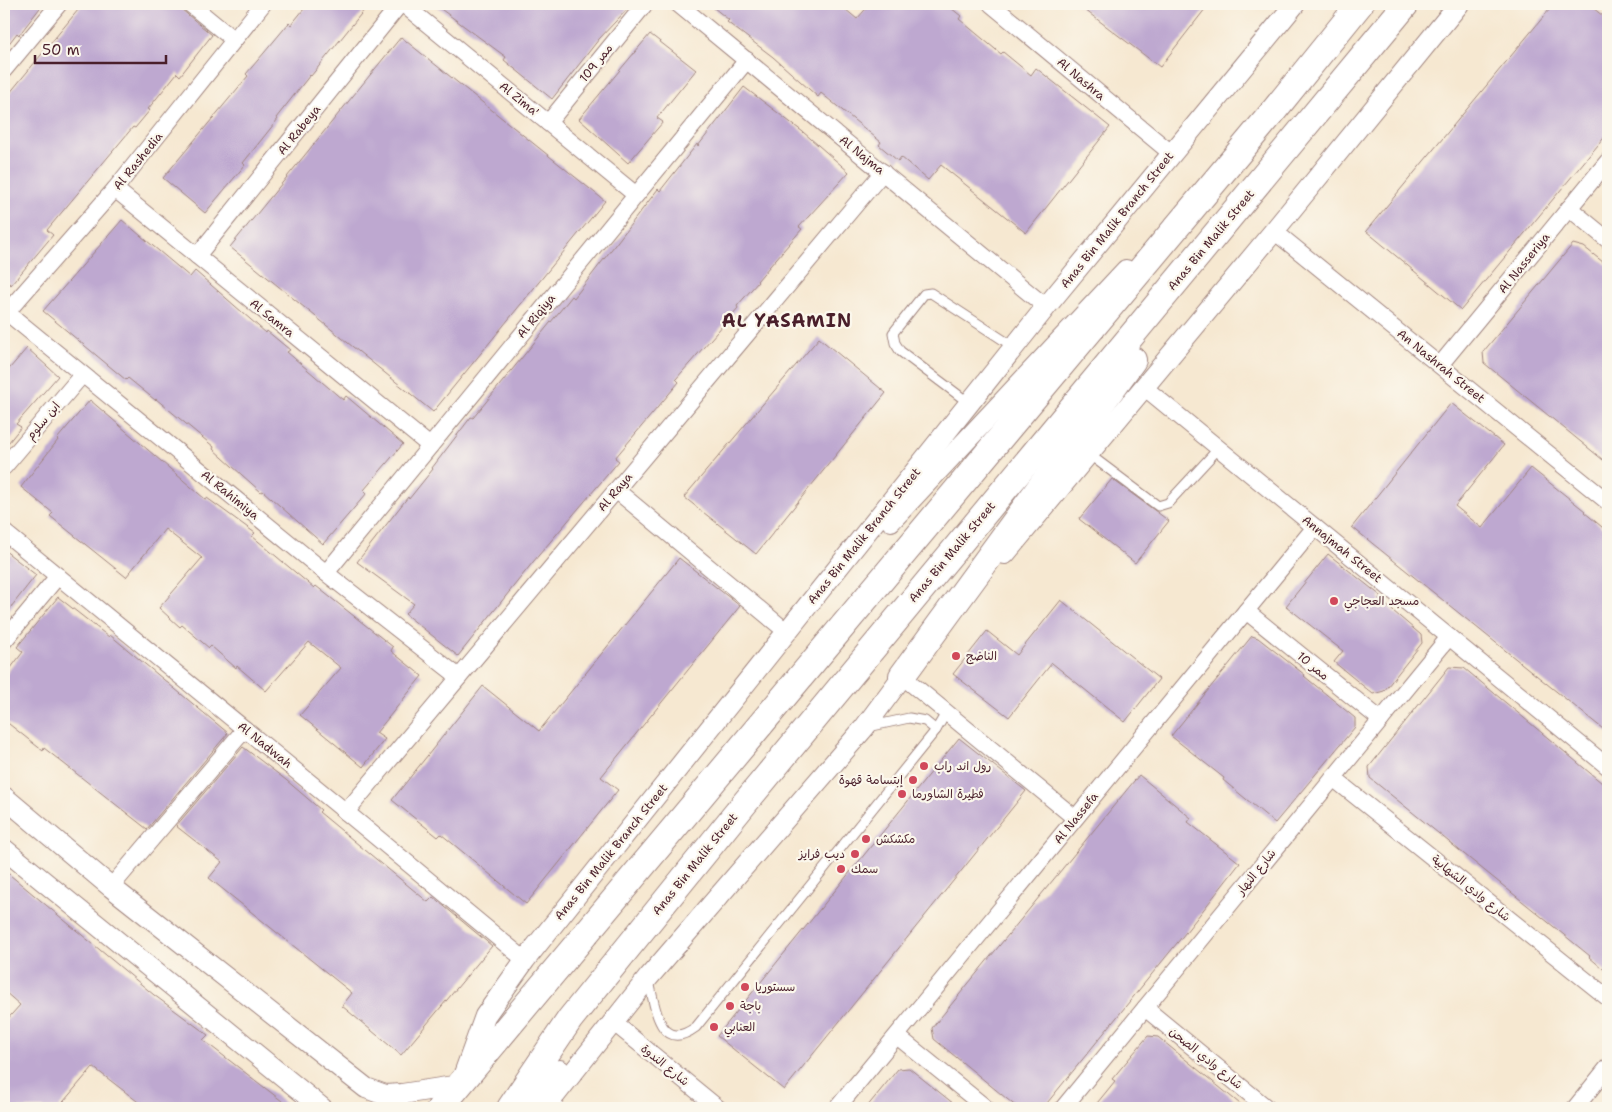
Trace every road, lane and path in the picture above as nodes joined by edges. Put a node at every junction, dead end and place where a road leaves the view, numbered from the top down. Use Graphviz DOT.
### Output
graph roads {
  1 [pos="59,4"];
  2 [pos="190,4"];
  3 [pos="263,4"];
  4 [pos="402,4"];
  5 [pos="645,4"];
  6 [pos="678,4"];
  7 [pos="1295,4"];
  8 [pos="1360,4"];
  9 [pos="1406,4"];
  10 [pos="1459,4"];
  11 [pos="1002,7"];
  12 [pos="234,40"];
  13 [pos="746,60"];
  14 [pos="4,70"];
  15 [pos="1272,113"];
  16 [pos="548,123"];
  17 [pos="1290,144"];
  18 [pos="1171,153"];
  19 [pos="1608,161"];
  20 [pos="883,172"];
  21 [pos="115,190"];
  22 [pos="636,195"];
  23 [pos="1570,208"];
  24 [pos="1274,231"];
  25 [pos="1608,240"];
  26 [pos="197,256"];
  27 [pos="1046,307"];
  28 [pos="5,311"];
  29 [pos="1014,347"];
  30 [pos="1440,365"];
  31 [pos="82,375"];
  32 [pos="1145,388"];
  33 [pos="969,404"];
  34 [pos="430,446"];
  35 [pos="1219,448"];
  36 [pos="1090,454"];
  37 [pos="4,467"];
  38 [pos="616,490"];
  39 [pos="1608,502"];
  40 [pos="1315,527"];
  41 [pos="4,532"];
  42 [pos="326,573"];
  43 [pos="58,576"];
  44 [pos="1246,611"];
  45 [pos="787,632"];
  46 [pos="1449,637"];
  47 [pos="4,642"];
  48 [pos="902,676"];
  49 [pos="459,677"];
  50 [pos="946,713"];
  51 [pos="1381,720"];
  52 [pos="864,728"];
  53 [pos="245,729"];
  54 [pos="936,730"];
  55 [pos="1608,767"];
  56 [pos="1334,778"];
  57 [pos="4,797"];
  58 [pos="346,812"];
  59 [pos="1076,818"];
  60 [pos="4,849"];
  61 [pos="111,886"];
  62 [pos="524,960"];
  63 [pos="648,978"];
  64 [pos="1608,998"];
  65 [pos="1145,1008"];
  66 [pos="612,1022"];
  67 [pos="897,1036"];
  68 [pos="1608,1067"];
  69 [pos="460,1085"];
  70 [pos="366,1088"];
  71 [pos="322,1108"];
  72 [pos="376,1108"];
  73 [pos="440,1108"];
  74 [pos="510,1108"];
  75 [pos="524,1108"];
  76 [pos="545,1108"];
  77 [pos="718,1108"];
  78 [pos="837,1108"];
  79 [pos="986,1108"];
  80 [pos="1063,1108"];
  81 [pos="1267,1108"];
  82 [pos="1575,1108"];
  1 -- 14 [label="street"];
  2 -- 12 [label="street"];
  3 -- 12 [label="street, Al Rashedia"];
  4 -- 16 [label="street, Al Zima'"];
  4 -- 26 [label="street, Al Rabeya"];
  5 -- 16 [label="street, ممر 109"];
  6 -- 13 [label="street, Al Najma"];
  7 -- 18 [label="street, Anas Bin Malik Branch Street"];
  8 -- 15 [label="main road"];
  9 -- 17 [label="main road, Anas Bin Malik Street"];
  10 -- 24 [label="street"];
  11 -- 18 [label="street, Al Nashra"];
  12 -- 21 [label="street, Al Rashedia"];
  13 -- 20 [label="street, Al Najma"];
  13 -- 22 [label="street, Al Riqiya"];
  15 -- 45 [label="street"];
  15 -- 69 [label="main road"];
  16 -- 22 [label="street, Al Zima'"];
  17 -- 48 [label="main road"];
  17 -- 74 [label="main road, Anas Bin Malik Street"];
  18 -- 27 [label="street, Anas Bin Malik Branch Street"];
  19 -- 23 [label="street, Al Nasseriya"];
  20 -- 27 [label="street, Al Najma"];
  20 -- 38 [label="street, Al Raya"];
  21 -- 26 [label="street, Al Samra"];
  21 -- 28 [label="street, Al Rashedia"];
  22 -- 34 [label="street, Al Riqiya"];
  23 -- 25 [label="street"];
  23 -- 30 [label="street, Al Nasseriya"];
  24 -- 30 [label="street, An Nashrah Street"];
  24 -- 32 [label="street"];
  26 -- 34 [label="street, Al Samra"];
  27 -- 29 [label="street, Anas Bin Malik Branch Street"];
  28 -- 31 [label="street, Al Rahimiya"];
  29 -- 33 [label="street, Anas Bin Malik Branch Street"];
  29 -- 33 [label="lane"];
  30 -- 39 [label="street, An Nashrah Street"];
  31 -- 37 [label="street, ابن سلوم"];
  31 -- 42 [label="street, Al Rahimiya"];
  32 -- 35 [label="street, Annajmah Street"];
  32 -- 36 [label="street"];
  33 -- 45 [label="street, Anas Bin Malik Branch Street"];
  34 -- 42 [label="street, Al Riqiya"];
  35 -- 36 [label="lane"];
  35 -- 40 [label="street, Annajmah Street"];
  36 -- 48 [label="street"];
  38 -- 45 [label="street"];
  38 -- 49 [label="street, Al Raya"];
  40 -- 44 [label="street, Al Nassefa"];
  40 -- 46 [label="street, Annajmah Street"];
  41 -- 43 [label="street, Al Nadwah"];
  42 -- 49 [label="street, Al Rahimiya"];
  43 -- 47 [label="street"];
  43 -- 53 [label="street, Al Nadwah"];
  44 -- 51 [label="street, ممر 10"];
  44 -- 59 [label="street, Al Nassefa"];
  45 -- 62 [label="street, Anas Bin Malik Branch Street"];
  46 -- 51 [label="street, شارع النهار"];
  46 -- 55 [label="street, Annajmah Street"];
  48 -- 50 [label="street"];
  48 -- 52 [label="street"];
  49 -- 58 [label="street, Al Raya"];
  50 -- 54 [label="lane"];
  50 -- 59 [label="street"];
  51 -- 56 [label="street, شارع النهار"];
  52 -- 54 [label="lane"];
  52 -- 63 [label="street"];
  53 -- 58 [label="street, Al Nadwah"];
  53 -- 61 [label="street"];
  54 -- 63 [label="lane"];
  56 -- 64 [label="street, شارع وادي الشهابية"];
  56 -- 65 [label="street, شارع النهار"];
  57 -- 61 [label="street"];
  58 -- 62 [label="street, Al Nadwah"];
  59 -- 67 [label="street, Al Nassefa"];
  60 -- 71 [label="street"];
  61 -- 70 [label="street"];
  62 -- 69 [label="street, Anas Bin Malik Branch Street"];
  63 -- 66 [label="street"];
  63 -- 75 [label="street"];
  65 -- 80 [label="street, شارع النهار"];
  65 -- 81 [label="street, شارع وادي الصحن"];
  66 -- 76 [label="street"];
  66 -- 77 [label="street, شارع الندوة"];
  67 -- 78 [label="street, Al Nassefa"];
  67 -- 79 [label="street"];
  68 -- 82 [label="street"];
  69 -- 70 [label="street"];
  69 -- 73 [label="main road"];
  70 -- 72 [label="street"];
}
